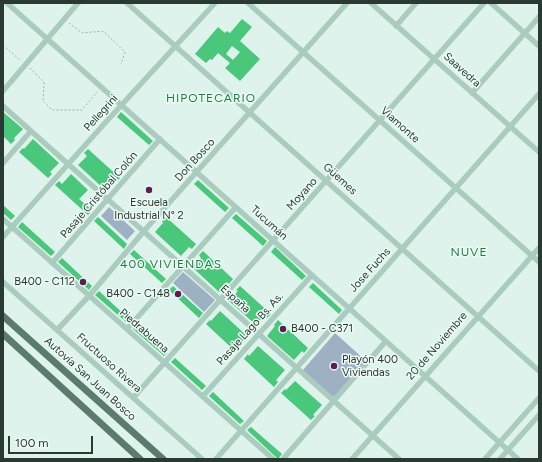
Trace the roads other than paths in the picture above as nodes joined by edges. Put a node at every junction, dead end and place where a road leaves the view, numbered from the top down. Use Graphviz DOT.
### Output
graph roads {
  1 [pos="7,3"];
  2 [pos="78,3"];
  3 [pos="127,3"];
  4 [pos="215,3"];
  5 [pos="248,3"];
  6 [pos="347,3"];
  7 [pos="371,3"];
  8 [pos="416,3"];
  9 [pos="484,3"];
  10 [pos="491,3"];
  11 [pos="539,17"];
  12 [pos="396,26"];
  13 [pos="525,33"];
  14 [pos="47,39"];
  15 [pos="176,46"];
  16 [pos="539,46"];
  17 [pos="304,52"];
  18 [pos="434,59"];
  19 [pos="3,91"];
  20 [pos="472,93"];
  21 [pos="539,94"];
  22 [pos="121,105"];
  23 [pos="3,106"];
  24 [pos="250,112"];
  25 [pos="381,121"];
  26 [pos="510,126"];
  27 [pos="31,131"];
  28 [pos="160,139"];
  29 [pos="539,152"];
  30 [pos="3,163"];
  31 [pos="68,164"];
  32 [pos="197,172"];
  33 [pos="327,181"];
  34 [pos="456,188"];
  35 [pos="107,200"];
  36 [pos="236,207"];
  37 [pos="3,219"];
  38 [pos="12,227"];
  39 [pos="144,231"];
  40 [pos="3,237"];
  41 [pos="274,241"];
  42 [pos="539,248"];
  43 [pos="403,249"];
  44 [pos="532,256"];
  45 [pos="539,262"];
  46 [pos="52,263"];
  47 [pos="183,266"];
  48 [pos="312,275"];
  49 [pos="3,282"];
  50 [pos="89,296"];
  51 [pos="220,300"];
  52 [pos="350,309"];
  53 [pos="3,316"];
  54 [pos="478,316"];
  55 [pos="126,329"];
  56 [pos="57,330"];
  57 [pos="3,334"];
  58 [pos="259,334"];
  59 [pos="386,341"];
  60 [pos="164,363"];
  61 [pos="297,368"];
  62 [pos="539,371"];
  63 [pos="425,376"];
  64 [pos="203,396"];
  65 [pos="133,398"];
  66 [pos="539,398"];
  67 [pos="334,400"];
  68 [pos="539,415"];
  69 [pos="241,431"];
  70 [pos="373,435"];
  71 [pos="500,443"];
  72 [pos="508,450"];
  73 [pos="140,459"];
  74 [pos="163,459"];
  75 [pos="202,459"];
  76 [pos="216,459"];
  77 [pos="273,459"];
  78 [pos="283,459"];
  79 [pos="352,459"];
  80 [pos="399,459"];
  81 [pos="485,459"];
  82 [pos="500,459"];
  83 [pos="518,459"];
  1 -- 14 [label="street, Tucumán"];
  2 -- 14 [label="street"];
  3 -- 15 [label="street, Güemes"];
  4 -- 15 [label="street, Pellegrini"];
  5 -- 17 [label="street, Viamonte"];
  6 -- 17 [label="street, Don Bosco"];
  7 -- 12 [label="street, Saavedra"];
  8 -- 12 [label="street"];
  9 -- 18 [label="street, Moyano"];
  10 -- 13 [label="street"];
  11 -- 13 [label="street"];
  12 -- 18 [label="street, Saavedra"];
  13 -- 16 [label="street"];
  13 -- 20 [label="street"];
  14 -- 19 [label="street"];
  14 -- 22 [label="street, Tucumán"];
  15 -- 22 [label="street, Pellegrini"];
  15 -- 24 [label="street, Güemes"];
  17 -- 24 [label="street, Don Bosco"];
  17 -- 25 [label="street, Viamonte"];
  18 -- 20 [label="street, Saavedra"];
  18 -- 25 [label="street, Moyano"];
  20 -- 26 [label="street, Saavedra"];
  21 -- 26 [label="street, Jose Fuchs"];
  22 -- 28 [label="street, Tucumán"];
  22 -- 31 [label="street, Pellegrini"];
  23 -- 27 [label="street, España"];
  24 -- 32 [label="street, Don Bosco"];
  24 -- 33 [label="street, Güemes"];
  25 -- 33 [label="street, Moyano"];
  25 -- 34 [label="street, Viamonte"];
  26 -- 29 [label="street, Saavedra"];
  26 -- 34 [label="street, Jose Fuchs"];
  27 -- 30 [label="street"];
  27 -- 31 [label="street, España"];
  28 -- 32 [label="street, Tucumán"];
  28 -- 35 [label="street, Pasaje Cristóbal Colón"];
  31 -- 35 [label="street, España"];
  31 -- 38 [label="street, Pellegrini"];
  32 -- 36 [label="street, Tucumán"];
  32 -- 39 [label="street, Don Bosco"];
  33 -- 41 [label="street, Moyano"];
  33 -- 43 [label="street, Güemes"];
  34 -- 43 [label="street, Jose Fuchs"];
  34 -- 44 [label="street, Viamonte"];
  35 -- 39 [label="street, España"];
  35 -- 46 [label="street, Pasaje Cristóbal Colón"];
  36 -- 41 [label="street, Tucumán"];
  36 -- 47 [label="street"];
  37 -- 38 [label="street, Piedrabuena"];
  38 -- 40 [label="street, Pellegrini"];
  38 -- 46 [label="street, Piedrabuena"];
  39 -- 47 [label="street, España"];
  39 -- 50 [label="street, Don Bosco"];
  41 -- 48 [label="street, Tucumán"];
  41 -- 51 [label="street, Moyano"];
  42 -- 44 [label="street, 20 de Noviembre"];
  43 -- 52 [label="street, Jose Fuchs"];
  43 -- 54 [label="street, Güemes"];
  44 -- 45 [label="street, Viamonte"];
  44 -- 54 [label="street, 20 de Noviembre"];
  46 -- 50 [label="street, Piedrabuena"];
  47 -- 51 [label="street, España"];
  47 -- 55 [label="street"];
  48 -- 52 [label="street, Tucumán"];
  48 -- 58 [label="street, Pasaje Lago Bs. As."];
  49 -- 56 [label="street, Fructuoso Rivera"];
  50 -- 55 [label="street, Piedrabuena"];
  50 -- 56 [label="street, Don Bosco"];
  51 -- 58 [label="street, España"];
  51 -- 60 [label="street, Moyano"];
  52 -- 59 [label="street, Tucumán"];
  52 -- 61 [label="street, Jose Fuchs"];
  53 -- 74 [label="main road, Autovía San Juan Bosco"];
  54 -- 62 [label="street, Güemes"];
  54 -- 63 [label="street, 20 de Noviembre"];
  55 -- 60 [label="street, Piedrabuena"];
  56 -- 65 [label="street, Fructuoso Rivera"];
  57 -- 73 [label="main road"];
  58 -- 61 [label="street, España"];
  58 -- 64 [label="street, Pasaje Lago Bs. As."];
  59 -- 63 [label="street, Tucumán"];
  59 -- 67 [label="street"];
  60 -- 64 [label="street, Piedrabuena"];
  60 -- 65 [label="street, Moyano"];
  61 -- 67 [label="street, España"];
  61 -- 69 [label="street, Jose Fuchs"];
  63 -- 70 [label="street, 20 de Noviembre"];
  63 -- 71 [label="street, Tucumán"];
  64 -- 69 [label="street, Piedrabuena"];
  65 -- 75 [label="street, Fructuoso Rivera"];
  66 -- 71 [label="street"];
  67 -- 70 [label="street, España"];
  67 -- 78 [label="street"];
  68 -- 72 [label="street"];
  69 -- 76 [label="street, Jose Fuchs"];
  69 -- 77 [label="street, Piedrabuena"];
  70 -- 79 [label="street, 20 de Noviembre"];
  70 -- 80 [label="street, España"];
  71 -- 72 [label="street, Tucumán"];
  71 -- 81 [label="street"];
  72 -- 82 [label="street"];
  72 -- 83 [label="street, Tucumán"];
}
